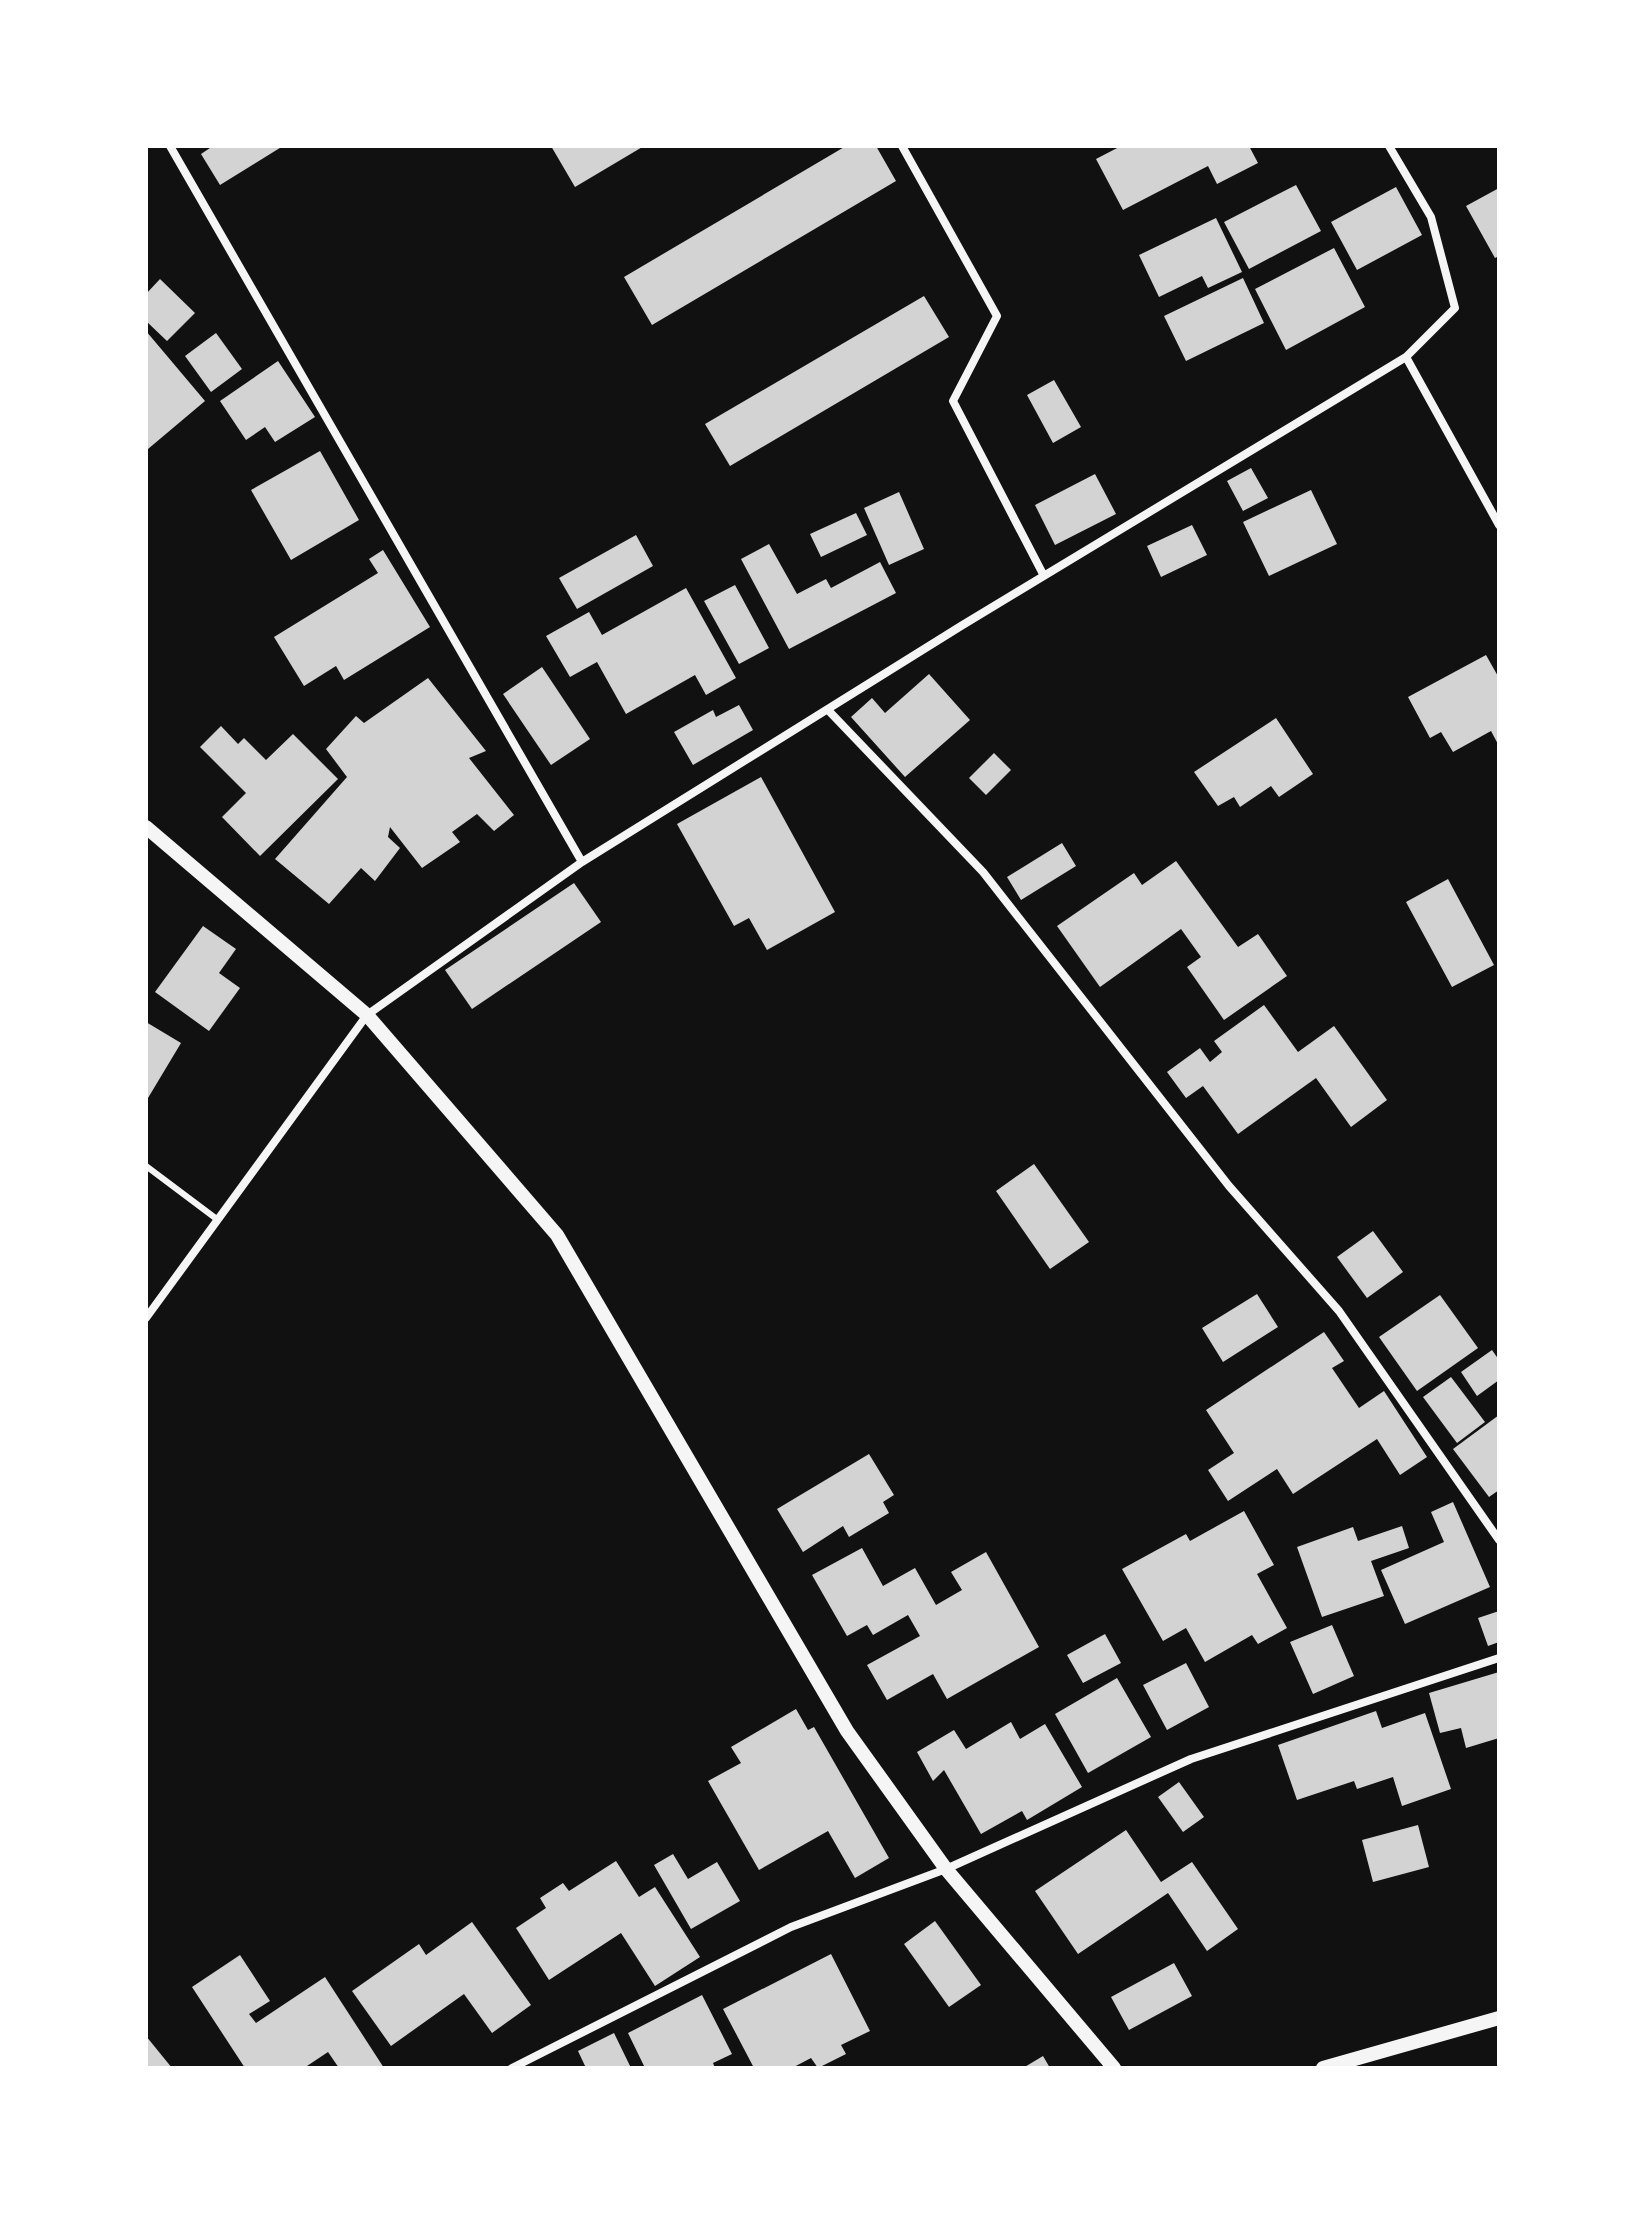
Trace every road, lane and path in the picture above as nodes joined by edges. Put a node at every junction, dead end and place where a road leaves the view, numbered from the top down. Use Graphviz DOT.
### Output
graph roads {
  1 [pos="170,146"];
  2 [pos="902,146"];
  3 [pos="1389,146"];
  4 [pos="1406,357"];
  5 [pos="1499,525"];
  6 [pos="1044,576"];
  7 [pos="828,710"];
  8 [pos="146,827"];
  9 [pos="582,862"];
  10 [pos="367,1015"];
  11 [pos="146,1166"];
  12 [pos="218,1220"];
  13 [pos="146,1318"];
  14 [pos="1499,1540"];
  15 [pos="1499,1658"];
  16 [pos="946,1869"];
  17 [pos="1499,2018"];
  18 [pos="512,2068"];
  19 [pos="1114,2068"];
  20 [pos="1323,2068"];
  1 -- 9 [label="street"];
  2 -- 6 [label="street"];
  3 -- 4 [label="street"];
  4 -- 5 [label="street"];
  4 -- 6 [label="street"];
  6 -- 7 [label="street"];
  7 -- 9 [label="street"];
  7 -- 14 [label="street"];
  8 -- 10 [label="street"];
  9 -- 10 [label="street"];
  10 -- 12 [label="street"];
  10 -- 16 [label="street"];
  11 -- 12 [label="lane"];
  12 -- 13 [label="street"];
  15 -- 16 [label="street"];
  16 -- 18 [label="street"];
  16 -- 19 [label="street"];
  17 -- 20 [label="street"];
}
